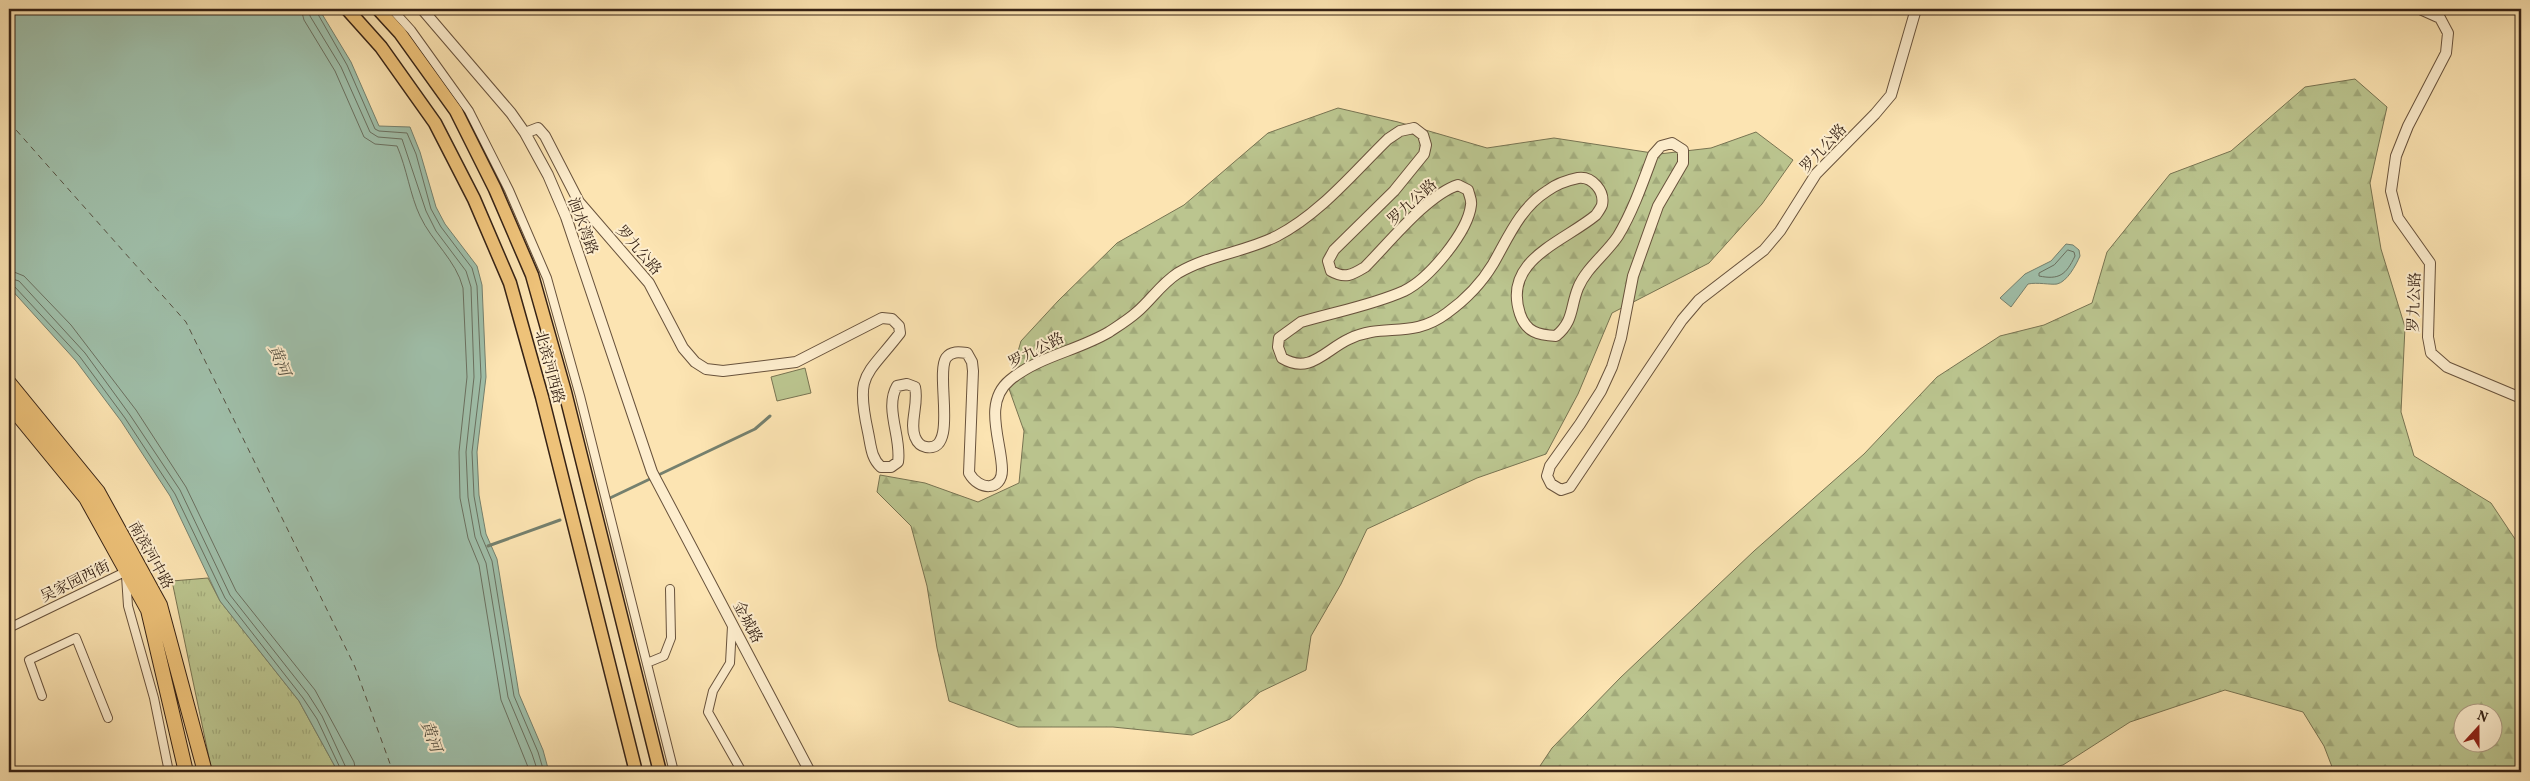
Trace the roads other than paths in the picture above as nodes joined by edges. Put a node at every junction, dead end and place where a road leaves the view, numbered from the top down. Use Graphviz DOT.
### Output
graph roads {
  1 [pos="347,9"];
  2 [pos="378,9"];
  3 [pos="392,9"];
  4 [pos="422,9"];
  5 [pos="1916,9"];
  6 [pos="2420,9"];
  7 [pos="525,133"];
  8 [pos="9,383"];
  9 [pos="2521,398"];
  10 [pos="9,404"];
  11 [pos="659,485"];
  12 [pos="132,568"];
  13 [pos="670,588"];
  14 [pos="732,624"];
  15 [pos="9,628"];
  16 [pos="647,663"];
  17 [pos="42,696"];
  18 [pos="108,718"];
  19 [pos="169,772"];
  20 [pos="186,772"];
  21 [pos="205,772"];
  22 [pos="636,772"];
  23 [pos="660,772"];
  24 [pos="674,772"];
  25 [pos="742,772"];
  26 [pos="810,772"];
  1 -- 22 [label="main road, 北滨河西路"];
  2 -- 23 [label="main road, 北滨河西路"];
  3 -- 16 [label="street"];
  4 -- 7 [label="street, 洄水湾路"];
  5 -- 7 [label="street, 罗九公路"];
  6 -- 9 [label="street, 罗九公路"];
  7 -- 11 [label="street, 洄水湾路"];
  8 -- 12 [label="highway, 南滨河中路"];
  10 -- 12 [label="highway, 南滨河中路"];
  11 -- 14 [label="street, 金城路"];
  12 -- 15 [label="street, 吴家园西街"];
  12 -- 19 [label="street"];
  12 -- 20 [label="highway, 南滨河中路"];
  12 -- 21 [label="highway, 南滨河中路"];
  13 -- 16 [label="street"];
  14 -- 25 [label="street"];
  14 -- 26 [label="street, 金城路"];
  16 -- 24 [label="street"];
  17 -- 18 [label="street"];
}
